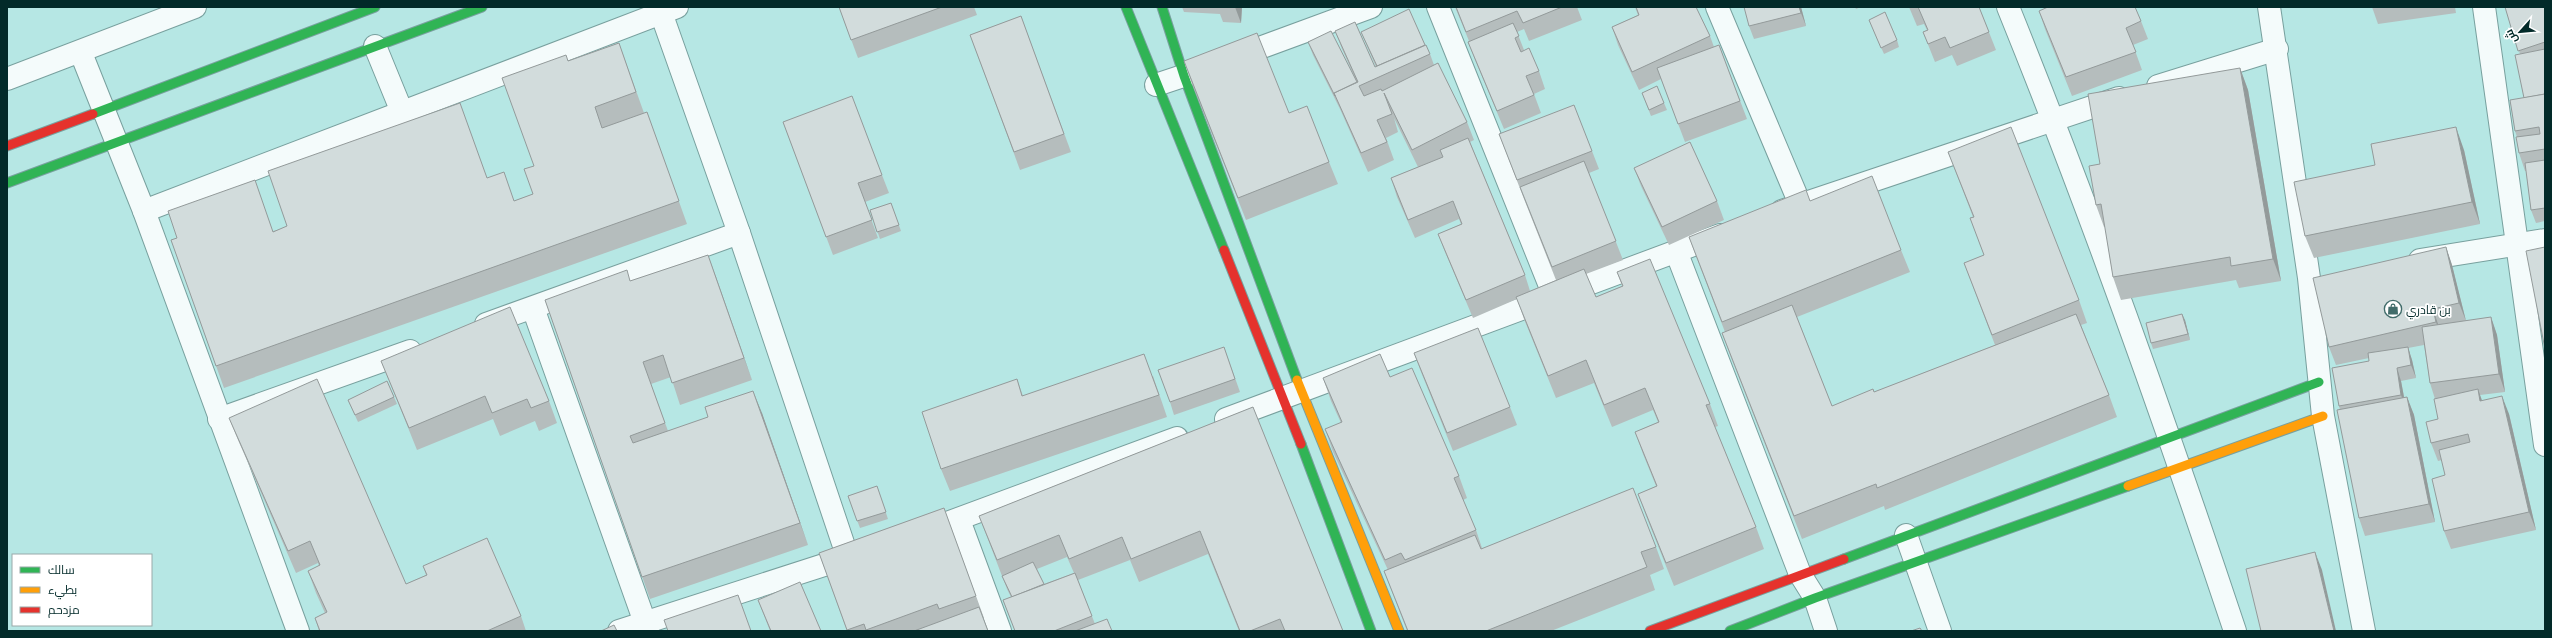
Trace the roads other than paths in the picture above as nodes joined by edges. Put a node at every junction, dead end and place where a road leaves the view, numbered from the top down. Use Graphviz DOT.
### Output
graph roads {
  1 [pos="195,7"];
  2 [pos="375,7"];
  3 [pos="482,7"];
  4 [pos="1126,7"];
  5 [pos="1162,7"];
  6 [pos="1371,7"];
  7 [pos="1438,7"];
  8 [pos="1717,7"];
  9 [pos="2008,7"];
  10 [pos="2269,7"];
  11 [pos="2484,7"];
  12 [pos="666,9"];
  13 [pos="346,12"];
  14 [pos="375,46"];
  15 [pos="2277,49"];
  16 [pos="81,53"];
  17 [pos="1184,76"];
  18 [pos="7,79"];
  19 [pos="1156,85"];
  20 [pos="103,108"];
  21 [pos="402,112"];
  22 [pos="2053,118"];
  23 [pos="116,141"];
  24 [pos="7,146"];
  25 [pos="7,183"];
  26 [pos="1800,204"];
  27 [pos="144,211"];
  28 [pos="1764,218"];
  29 [pos="1742,226"];
  30 [pos="739,233"];
  31 [pos="2545,240"];
  32 [pos="2518,245"];
  33 [pos="1676,251"];
  34 [pos="2402,263"];
  35 [pos="2332,274"];
  36 [pos="2309,278"];
  37 [pos="1554,296"];
  38 [pos="533,308"];
  39 [pos="465,332"];
  40 [pos="428,345"];
  41 [pos="2319,382"];
  42 [pos="1293,394"];
  43 [pos="2324,416"];
  44 [pos="219,419"];
  45 [pos="2169,438"];
  46 [pos="2545,445"];
  47 [pos="2180,467"];
  48 [pos="959,520"];
  49 [pos="1906,535"];
  50 [pos="900,540"];
  51 [pos="870,550"];
  52 [pos="848,558"];
  53 [pos="1914,562"];
  54 [pos="1800,574"];
  55 [pos="1815,598"];
  56 [pos="646,626"];
  57 [pos="298,631"];
  58 [pos="619,631"];
  59 [pos="1000,631"];
  60 [pos="1371,631"];
  61 [pos="1399,631"];
  62 [pos="1650,631"];
  63 [pos="1730,631"];
  64 [pos="1826,631"];
  65 [pos="1940,631"];
  66 [pos="2235,631"];
  67 [pos="2364,631"];
  1 -- 16 [label="street"];
  2 -- 13 [label="main road"];
  3 -- 14 [label="main road"];
  4 -- 19 [label="main road"];
  5 -- 17 [label="main road"];
  6 -- 17 [label="street"];
  7 -- 37 [label="street"];
  8 -- 26 [label="street"];
  9 -- 22 [label="street"];
  10 -- 15 [label="street"];
  11 -- 32 [label="street"];
  12 -- 21 [label="street"];
  12 -- 30 [label="street"];
  13 -- 20 [label="main road"];
  14 -- 21 [label="street"];
  14 -- 23 [label="main road"];
  15 -- 22 [label="street"];
  15 -- 36 [label="street"];
  16 -- 18 [label="street"];
  16 -- 20 [label="street"];
  17 -- 19 [label="street"];
  17 -- 42 [label="main road"];
  19 -- 42 [label="main road"];
  20 -- 23 [label="street"];
  20 -- 24 [label="main road"];
  21 -- 27 [label="street"];
  22 -- 26 [label="street"];
  22 -- 45 [label="street"];
  23 -- 25 [label="main road"];
  23 -- 27 [label="street"];
  26 -- 28 [label="street"];
  27 -- 44 [label="street"];
  29 -- 33 [label="street"];
  30 -- 38 [label="street"];
  30 -- 52 [label="street"];
  31 -- 32 [label="street"];
  32 -- 34 [label="street"];
  32 -- 46 [label="street"];
  33 -- 37 [label="street"];
  33 -- 54 [label="street"];
  35 -- 36 [label="street"];
  36 -- 41 [label="street"];
  37 -- 42 [label="street"];
  38 -- 39 [label="street"];
  38 -- 56 [label="street"];
  40 -- 44 [label="street"];
  41 -- 43 [label="street"];
  41 -- 45 [label="main road"];
  42 -- 48 [label="street"];
  42 -- 60 [label="main road"];
  42 -- 61 [label="main road"];
  43 -- 47 [label="main road"];
  43 -- 67 [label="street"];
  44 -- 57 [label="street"];
  45 -- 47 [label="street"];
  45 -- 49 [label="main road"];
  47 -- 53 [label="main road"];
  47 -- 66 [label="street"];
  48 -- 50 [label="street"];
  48 -- 59 [label="street"];
  49 -- 53 [label="street"];
  49 -- 54 [label="main road"];
  51 -- 52 [label="street"];
  52 -- 56 [label="street"];
  53 -- 55 [label="main road"];
  53 -- 65 [label="street"];
  54 -- 55 [label="street"];
  54 -- 62 [label="main road"];
  55 -- 63 [label="main road"];
  55 -- 64 [label="street"];
  56 -- 58 [label="street"];
}
